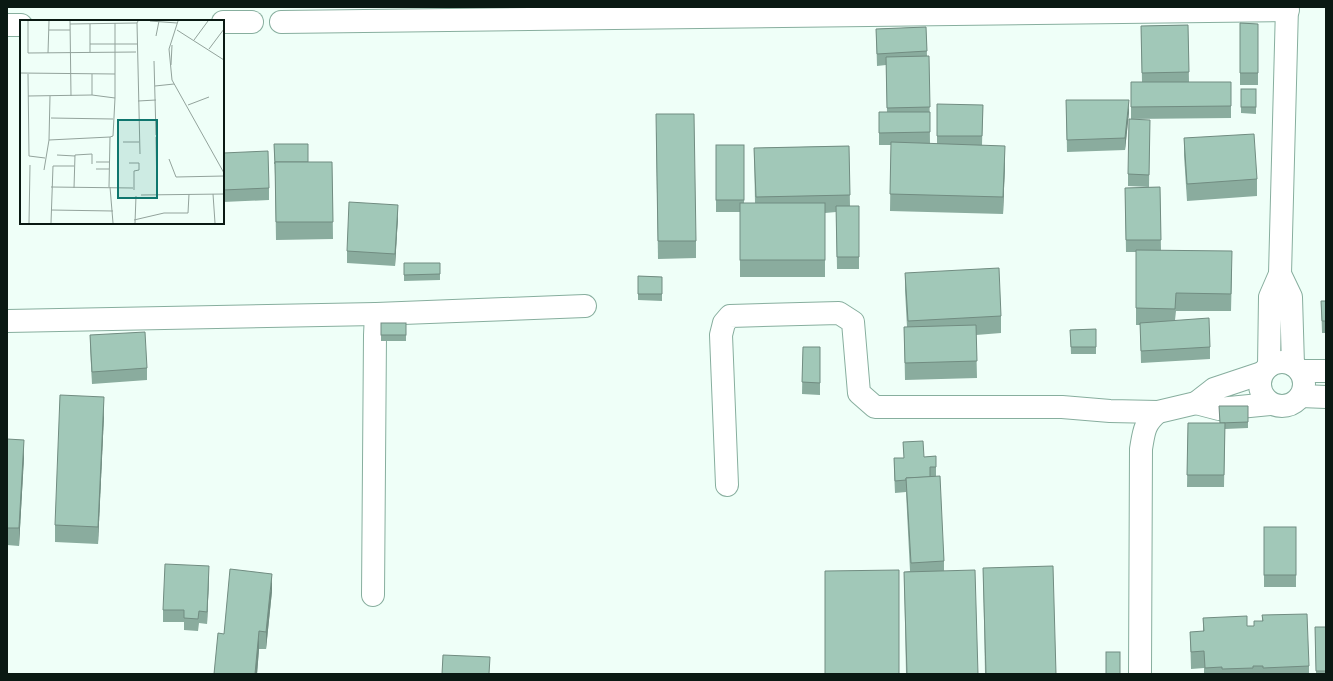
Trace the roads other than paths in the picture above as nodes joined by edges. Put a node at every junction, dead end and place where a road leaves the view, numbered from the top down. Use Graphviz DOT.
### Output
graph roads {
  1 [pos="1288,9"];
  2 [pos="224,22"];
  3 [pos="252,22"];
  4 [pos="282,22"];
  5 [pos="7,25"];
  6 [pos="20,25"];
  7 [pos="1280,274"];
  8 [pos="585,306"];
  9 [pos="376,314"];
  10 [pos="7,321"];
  11 [pos="1297,368"];
  12 [pos="1266,369"];
  13 [pos="1326,371"];
  14 [pos="1301,396"];
  15 [pos="1326,397"];
  16 [pos="1196,403"];
  17 [pos="1270,404"];
  18 [pos="1158,412"];
  19 [pos="727,485"];
  20 [pos="373,595"];
  21 [pos="1140,674"];
  1 -- 4 [label="street"];
  1 -- 7 [label="street"];
  2 -- 3 [label="street"];
  5 -- 6 [label="street"];
  7 -- 11 [label="street"];
  7 -- 12 [label="street"];
  8 -- 9 [label="street"];
  9 -- 10 [label="street"];
  9 -- 20 [label="street"];
  11 -- 12 [label="street"];
  11 -- 13 [label="street"];
  11 -- 14 [label="street"];
  12 -- 16 [label="street"];
  12 -- 17 [label="street"];
  14 -- 15 [label="street"];
  14 -- 17 [label="street"];
  16 -- 17 [label="street"];
  16 -- 18 [label="street"];
  18 -- 19 [label="street"];
  18 -- 21 [label="street"];
}
